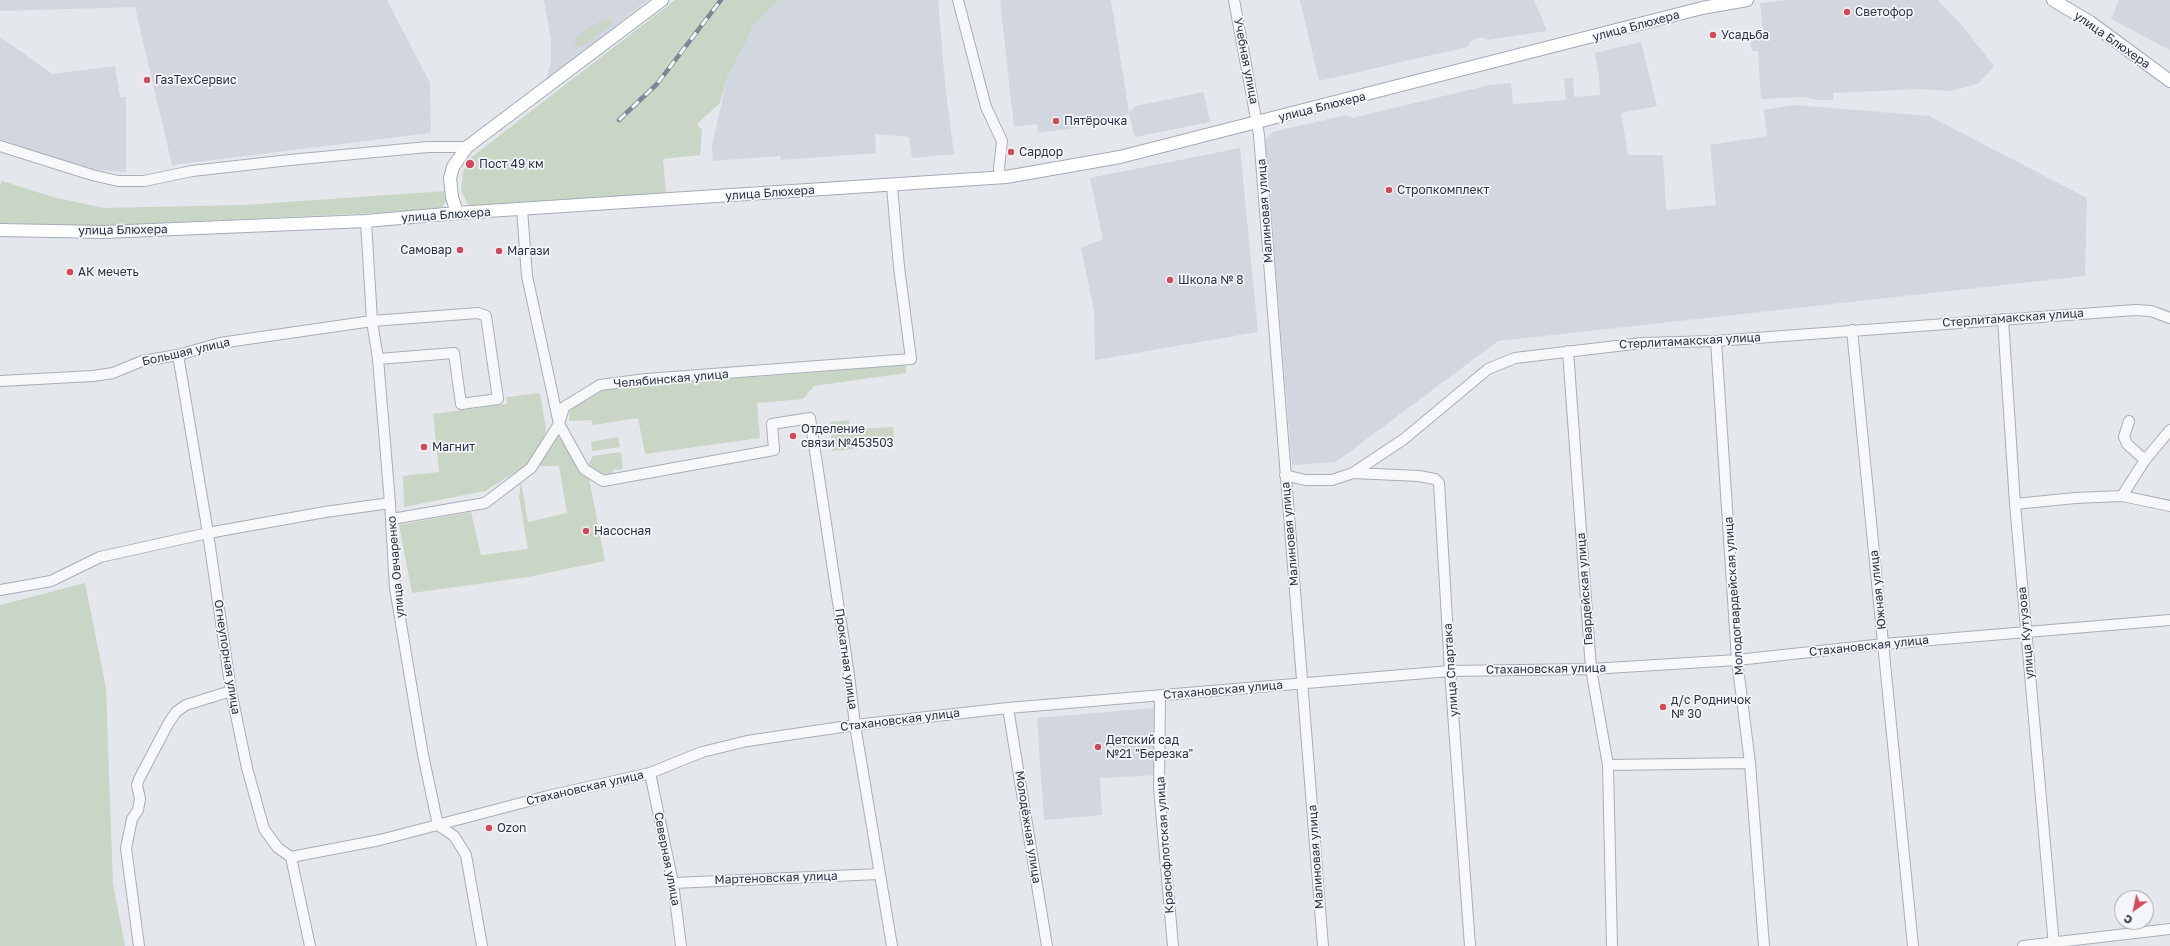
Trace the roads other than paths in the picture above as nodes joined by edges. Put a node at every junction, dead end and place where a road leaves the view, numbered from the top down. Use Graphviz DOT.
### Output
graph roads {
  1 [pos="662,0"];
  2 [pos="958,0"];
  3 [pos="1234,0"];
  4 [pos="1747,0"];
  5 [pos="2054,0"];
  6 [pos="2170,81"];
  7 [pos="1258,123"];
  8 [pos="0,146"];
  9 [pos="467,147"];
  10 [pos="1000,177"];
  11 [pos="892,186"];
  12 [pos="522,209"];
  13 [pos="457,213"];
  14 [pos="366,221"];
  15 [pos="0,230"];
  16 [pos="2170,318"];
  17 [pos="2003,319"];
  18 [pos="372,321"];
  19 [pos="1852,330"];
  20 [pos="1716,341"];
  21 [pos="1568,351"];
  22 [pos="178,355"];
  23 [pos="378,359"];
  24 [pos="0,380"];
  25 [pos="2129,421"];
  26 [pos="559,424"];
  27 [pos="2170,430"];
  28 [pos="2145,460"];
  29 [pos="1353,473"];
  30 [pos="1285,475"];
  31 [pos="2122,496"];
  32 [pos="390,503"];
  33 [pos="2015,504"];
  34 [pos="2170,506"];
  35 [pos="392,519"];
  36 [pos="208,533"];
  37 [pos="0,590"];
  38 [pos="2170,620"];
  39 [pos="2026,631"];
  40 [pos="1884,644"];
  41 [pos="1737,660"];
  42 [pos="1591,669"];
  43 [pos="1450,671"];
  44 [pos="1303,683"];
  45 [pos="231,691"];
  46 [pos="1160,696"];
  47 [pos="1008,708"];
  48 [pos="855,725"];
  49 [pos="1750,762"];
  50 [pos="1608,765"];
  51 [pos="650,773"];
  52 [pos="438,825"];
  53 [pos="291,857"];
  54 [pos="880,874"];
  55 [pos="673,883"];
  56 [pos="2170,929"];
  57 [pos="2053,944"];
  58 [pos="139,946"];
  59 [pos="310,946"];
  60 [pos="482,946"];
  61 [pos="681,946"];
  62 [pos="892,946"];
  63 [pos="1047,946"];
  64 [pos="1172,946"];
  65 [pos="1323,946"];
  66 [pos="1470,946"];
  67 [pos="1612,946"];
  68 [pos="1764,946"];
  69 [pos="1913,946"];
  70 [pos="2023,946"];
  1 -- 9 [label="main road"];
  2 -- 10 [label="street"];
  3 -- 7 [label="street, Учебная улица"];
  4 -- 7 [label="main road, улица Блюхера"];
  5 -- 6 [label="main road, улица Блюхера"];
  7 -- 10 [label="main road, улица Блюхера"];
  7 -- 30 [label="street, Малиновая улица"];
  8 -- 9 [label="street"];
  9 -- 13 [label="main road"];
  10 -- 11 [label="main road, улица Блюхера"];
  11 -- 12 [label="main road, улица Блюхера"];
  11 -- 26 [label="street, Челябинская улица"];
  12 -- 13 [label="main road, улица Блюхера"];
  12 -- 26 [label="street"];
  13 -- 14 [label="main road, улица Блюхера"];
  14 -- 15 [label="main road, улица Блюхера"];
  14 -- 18 [label="street, улица Овчаренко"];
  16 -- 17 [label="street, Стерлитамакская улица"];
  17 -- 19 [label="street, Стерлитамакская улица"];
  17 -- 33 [label="street, улица Кутузова"];
  18 -- 22 [label="street, Большая улица"];
  18 -- 23 [label="street, улица Овчаренко"];
  18 -- 23 [label="street, Большая улица"];
  19 -- 20 [label="street, Стерлитамакская улица"];
  19 -- 40 [label="street, Южная улица"];
  20 -- 21 [label="street, Стерлитамакская улица"];
  20 -- 41 [label="street, Молодогвардейская улица"];
  21 -- 29 [label="street, Стерлитамакская улица"];
  21 -- 42 [label="street, Гвардейская улица"];
  22 -- 24 [label="street, Большая улица"];
  22 -- 36 [label="street, Огнеупорная улица"];
  23 -- 32 [label="street, улица Овчаренко"];
  25 -- 28 [label="street"];
  26 -- 35 [label="street, Челябинская улица"];
  26 -- 48 [label="street, Прокатная улица"];
  27 -- 28 [label="street"];
  28 -- 31 [label="street"];
  29 -- 30 [label="street, Стерлитамакская улица"];
  29 -- 43 [label="street, улица Спартака"];
  30 -- 44 [label="street, Малиновая улица"];
  31 -- 33 [label="street"];
  31 -- 34 [label="street"];
  32 -- 35 [label="street, улица Овчаренко"];
  32 -- 36 [label="street"];
  33 -- 39 [label="street, улица Кутузова"];
  35 -- 52 [label="street, улица Овчаренко"];
  36 -- 37 [label="street"];
  36 -- 45 [label="street, Огнеупорная улица"];
  38 -- 39 [label="street, Стахановская улица"];
  39 -- 40 [label="street, Стахановская улица"];
  39 -- 57 [label="street, улица Кутузова"];
  40 -- 41 [label="street, Стахановская улица"];
  40 -- 69 [label="street, Южная улица"];
  41 -- 42 [label="street, Стахановская улица"];
  41 -- 49 [label="street, Молодогвардейская улица"];
  42 -- 43 [label="street, Стахановская улица"];
  42 -- 50 [label="street, Гвардейская улица"];
  43 -- 44 [label="street, Стахановская улица"];
  43 -- 66 [label="street, улица Спартака"];
  44 -- 46 [label="street, Стахановская улица"];
  44 -- 65 [label="street, Малиновая улица"];
  45 -- 53 [label="street, Огнеупорная улица"];
  45 -- 58 [label="street"];
  46 -- 47 [label="street, Стахановская улица"];
  46 -- 64 [label="street, Краснофлотская улица"];
  47 -- 48 [label="street, Стахановская улица"];
  47 -- 63 [label="street, Молодёжная улица"];
  48 -- 51 [label="street, Стахановская улица"];
  48 -- 54 [label="street, Прокатная улица"];
  49 -- 50 [label="street"];
  49 -- 68 [label="street, Молодогвардейская улица"];
  50 -- 67 [label="street, Гвардейская улица"];
  51 -- 52 [label="street, Стахановская улица"];
  51 -- 55 [label="street, Северная улица"];
  52 -- 53 [label="street, Стахановская улица"];
  52 -- 60 [label="street"];
  53 -- 59 [label="street"];
  54 -- 55 [label="street, Мартеновская улица"];
  54 -- 62 [label="street, Прокатная улица"];
  55 -- 61 [label="street, Северная улица"];
  56 -- 57 [label="street"];
  57 -- 70 [label="street"];
}
